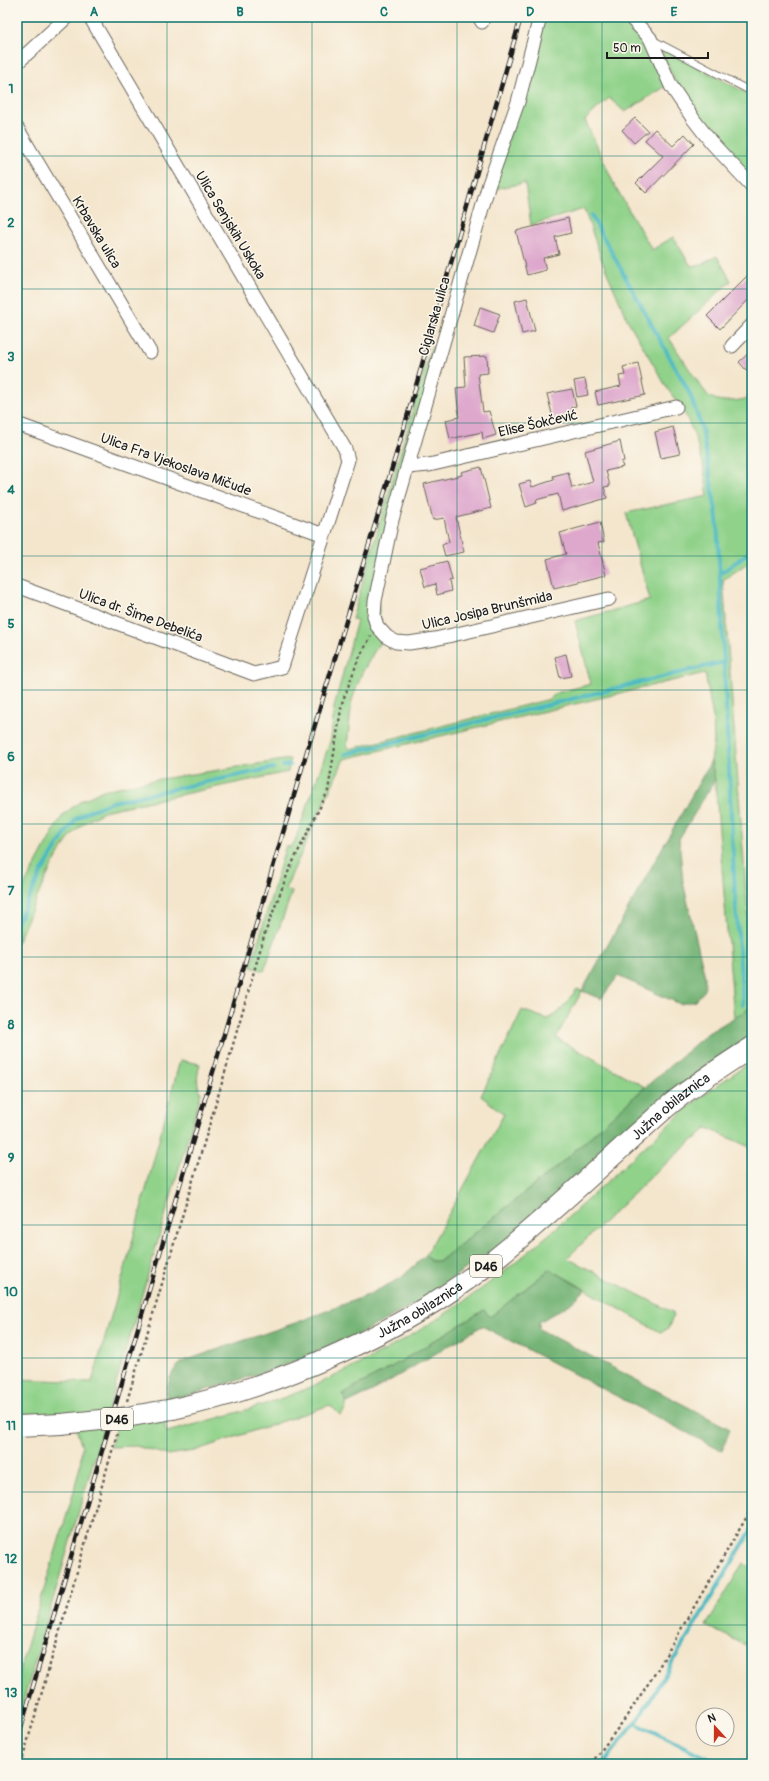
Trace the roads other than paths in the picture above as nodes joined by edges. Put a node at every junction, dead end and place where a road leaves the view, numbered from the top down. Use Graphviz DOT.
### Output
graph roads {
  1 [pos="67,17"];
  2 [pos="90,17"];
  3 [pos="540,17"];
  4 [pos="630,17"];
  5 [pos="650,38"];
  6 [pos="17,63"];
  7 [pos="752,92"];
  8 [pos="17,128"];
  9 [pos="752,186"];
  10 [pos="752,325"];
  11 [pos="732,346"];
  12 [pos="150,352"];
  13 [pos="676,407"];
  14 [pos="17,424"];
  15 [pos="407,467"];
  16 [pos="324,534"];
  17 [pos="17,586"];
  18 [pos="609,598"];
  19 [pos="377,626"];
  20 [pos="752,1047"];
  21 [pos="17,1426"];
  1 -- 6 [label="street"];
  2 -- 16 [label="street, Ulica Senjskih Uskoka"];
  3 -- 15 [label="street, Ciglarska ulica"];
  4 -- 5 [label="street"];
  5 -- 7 [label="lane"];
  5 -- 9 [label="street"];
  8 -- 12 [label="street, Krbavska ulica"];
  10 -- 11 [label="street"];
  13 -- 15 [label="street, Elise Šokčević"];
  14 -- 16 [label="street, Ulica Fra Vjekoslava Mičude"];
  15 -- 19 [label="street, Ciglarska ulica"];
  16 -- 17 [label="street, Ulica dr. Šime Debelića"];
  18 -- 19 [label="street, Ulica Josipa Brunšmida"];
  20 -- 21 [label="main road, Južna obilaznica / D46, bridge"];
}
